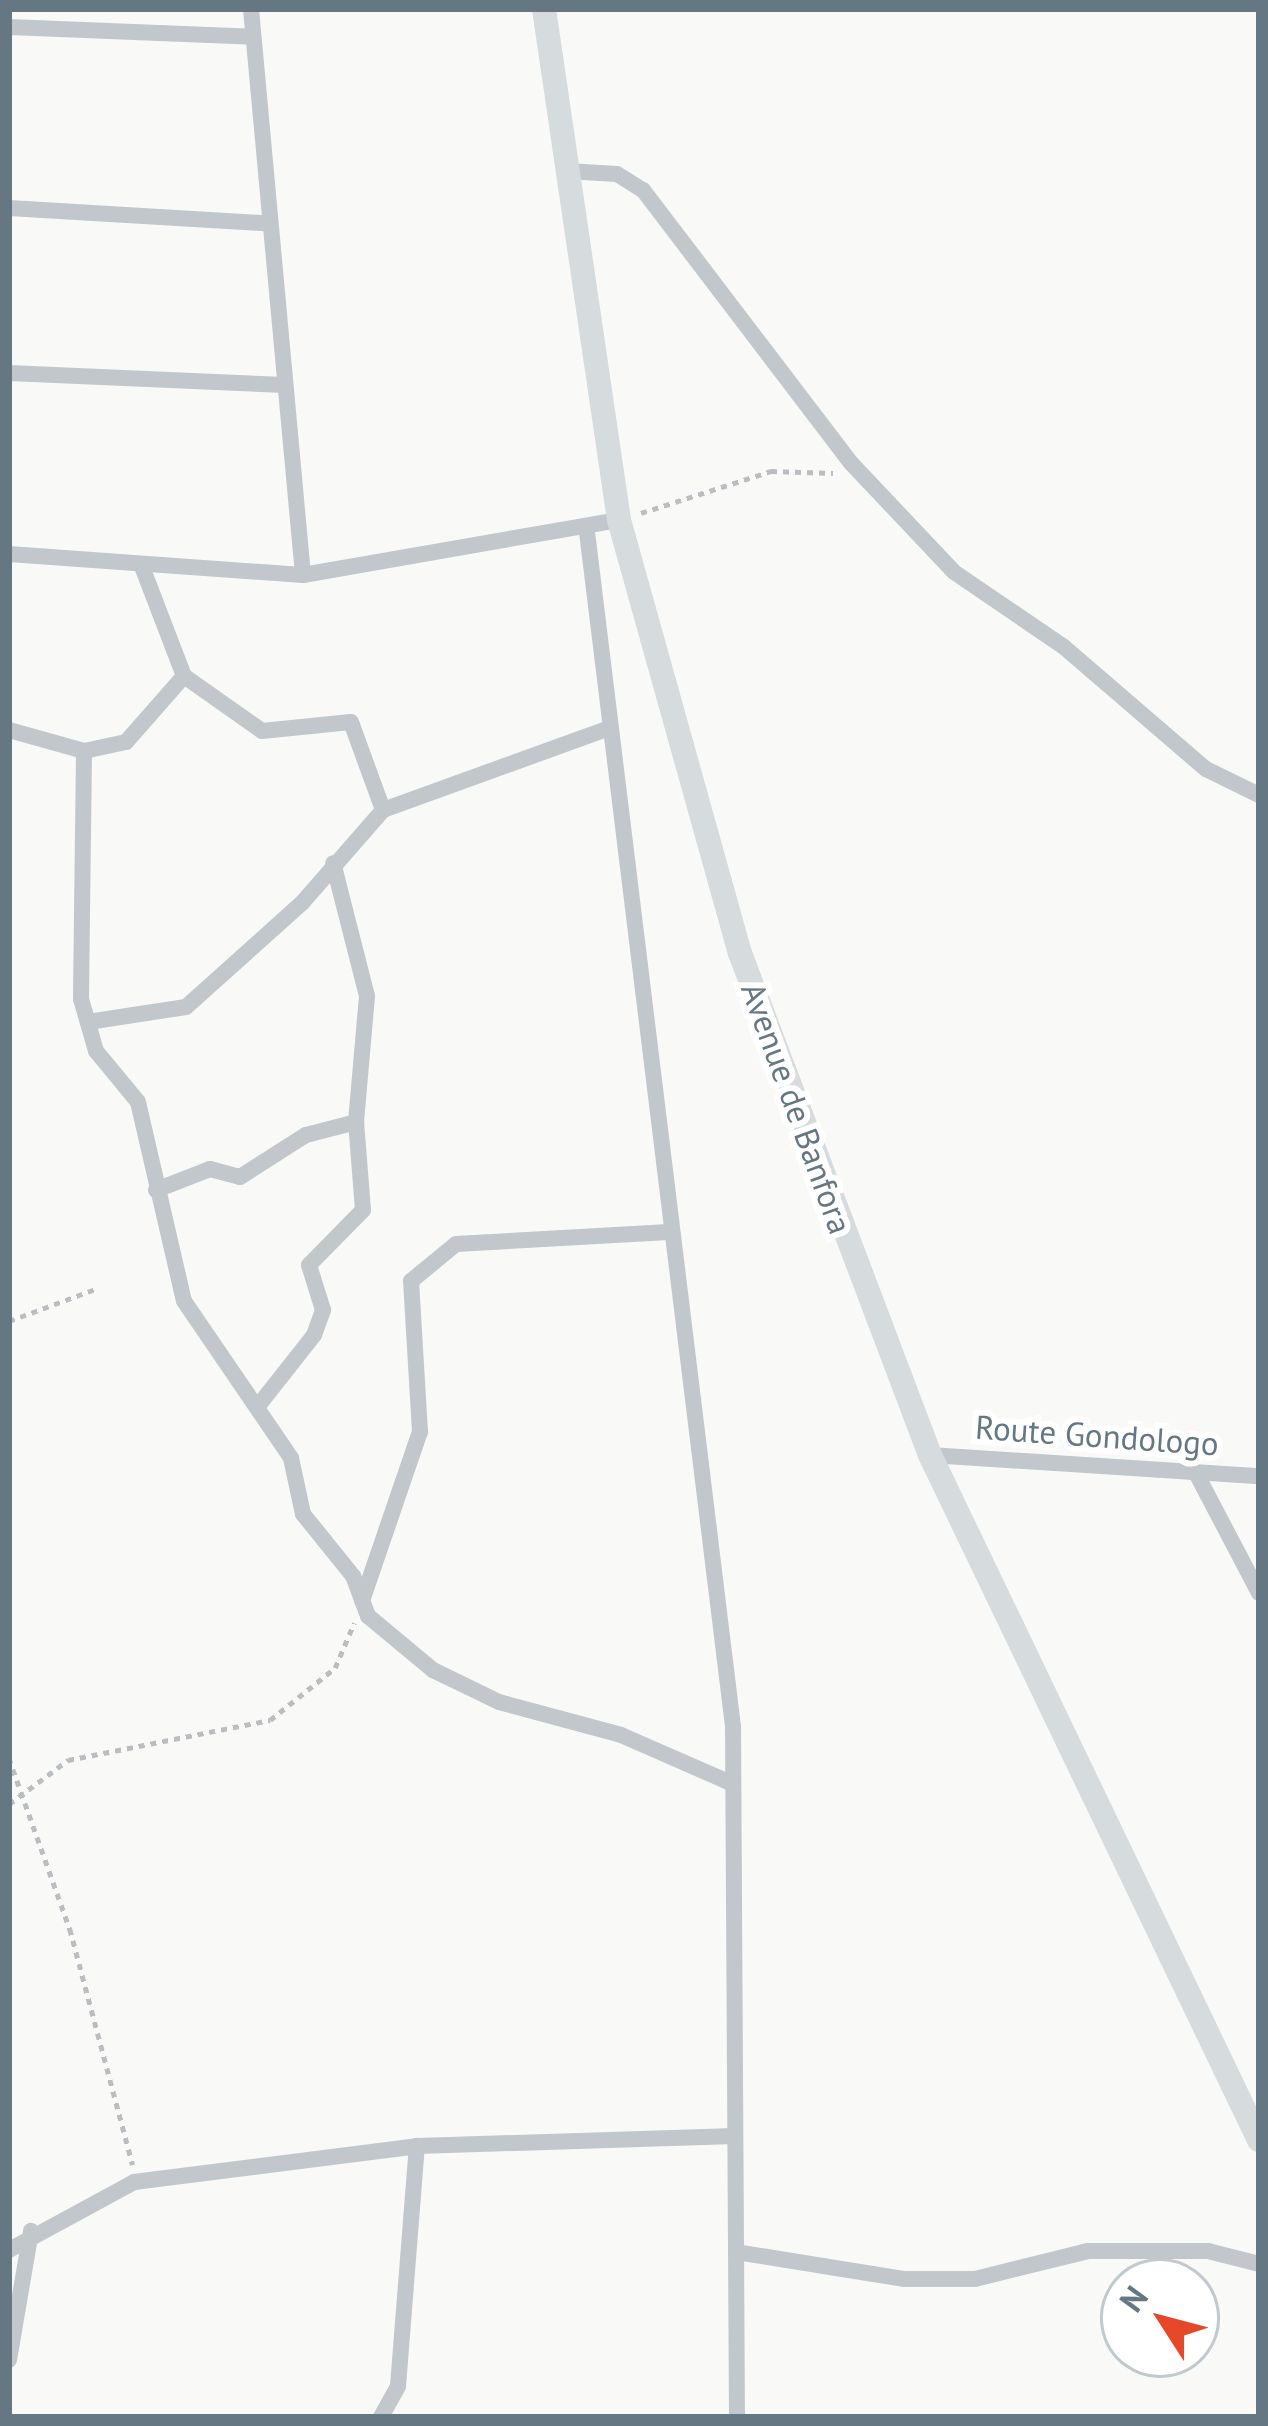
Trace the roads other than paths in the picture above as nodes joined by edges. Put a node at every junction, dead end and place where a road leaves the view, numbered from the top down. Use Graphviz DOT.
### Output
graph roads {
  1 [pos="251,9"];
  2 [pos="544,9"];
  3 [pos="9,27"];
  4 [pos="253,37"];
  5 [pos="566,171"];
  6 [pos="9,208"];
  7 [pos="265,223"];
  8 [pos="9,373"];
  9 [pos="279,385"];
  10 [pos="619,520"];
  11 [pos="586,532"];
  12 [pos="9,554"];
  13 [pos="141,564"];
  14 [pos="303,575"];
  15 [pos="184,676"];
  16 [pos="9,730"];
  17 [pos="604,730"];
  18 [pos="85,751"];
  19 [pos="1259,795"];
  20 [pos="383,810"];
  21 [pos="333,863"];
  22 [pos="88,1022"];
  23 [pos="356,1122"];
  24 [pos="156,1190"];
  25 [pos="669,1232"];
  26 [pos="257,1406"];
  27 [pos="930,1454"];
  28 [pos="1195,1471"];
  29 [pos="1259,1476"];
  30 [pos="1259,1593"];
  31 [pos="362,1601"];
  32 [pos="733,1784"];
  33 [pos="735,2136"];
  34 [pos="1259,2140"];
  35 [pos="417,2146"];
  36 [pos="31,2229"];
  37 [pos="9,2250"];
  38 [pos="736,2252"];
  39 [pos="1259,2264"];
  40 [pos="9,2360"];
  41 [pos="381,2417"];
  42 [pos="737,2417"];
  1 -- 4 [label="street"];
  2 -- 5 [label="main road, Avenue de Banfora"];
  3 -- 4 [label="street"];
  4 -- 7 [label="street"];
  5 -- 10 [label="main road, Avenue de Banfora"];
  5 -- 19 [label="street"];
  6 -- 7 [label="street"];
  7 -- 9 [label="street"];
  8 -- 9 [label="street"];
  9 -- 14 [label="street"];
  10 -- 11 [label="street"];
  10 -- 27 [label="main road, Avenue de Banfora"];
  11 -- 14 [label="street"];
  11 -- 17 [label="street"];
  12 -- 13 [label="street"];
  13 -- 14 [label="street"];
  13 -- 15 [label="street"];
  15 -- 18 [label="street"];
  15 -- 20 [label="street"];
  16 -- 18 [label="street"];
  17 -- 20 [label="street"];
  17 -- 25 [label="street"];
  18 -- 22 [label="street"];
  20 -- 21 [label="street"];
  21 -- 22 [label="street"];
  21 -- 23 [label="street"];
  22 -- 24 [label="street"];
  23 -- 24 [label="street"];
  23 -- 26 [label="street"];
  24 -- 26 [label="street"];
  25 -- 31 [label="street"];
  25 -- 32 [label="street"];
  26 -- 31 [label="street"];
  27 -- 28 [label="street, Route Gondologo"];
  27 -- 34 [label="main road, Avenue de Banfora"];
  28 -- 29 [label="street, Route Gondologo"];
  28 -- 30 [label="street"];
  31 -- 32 [label="street"];
  32 -- 33 [label="street"];
  33 -- 35 [label="street"];
  33 -- 38 [label="street"];
  35 -- 36 [label="street"];
  35 -- 41 [label="street"];
  36 -- 37 [label="street"];
  36 -- 40 [label="street"];
  38 -- 39 [label="street"];
  38 -- 42 [label="street"];
}
